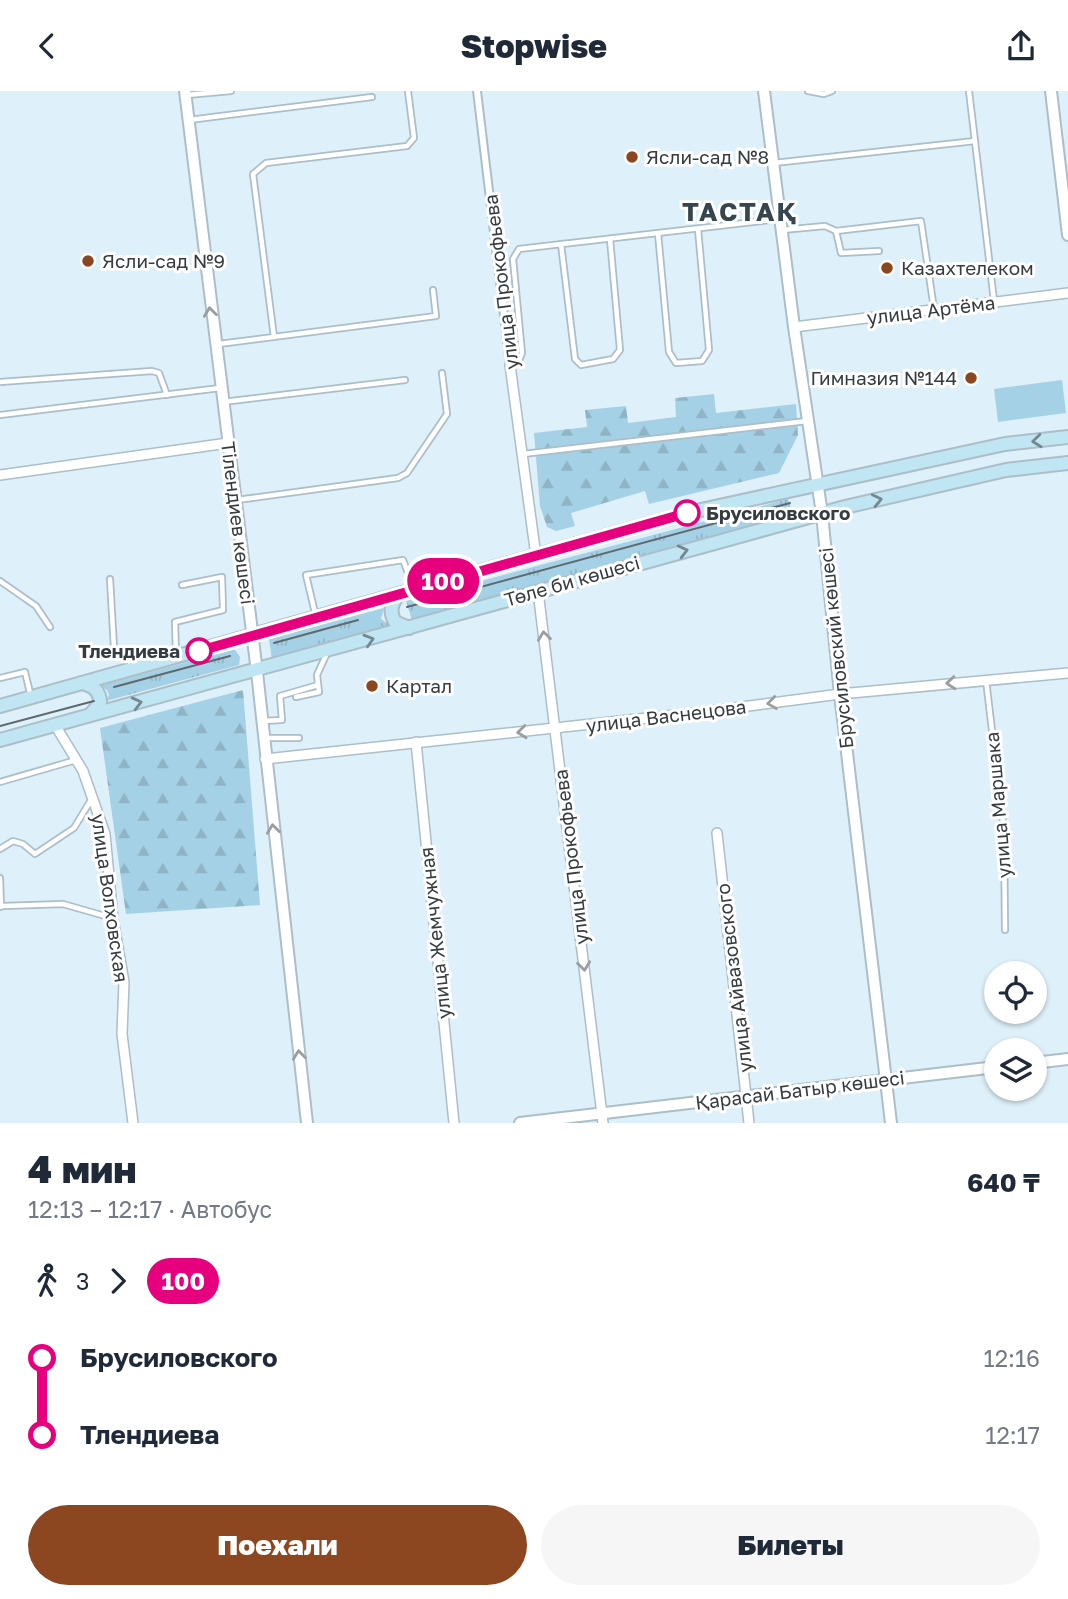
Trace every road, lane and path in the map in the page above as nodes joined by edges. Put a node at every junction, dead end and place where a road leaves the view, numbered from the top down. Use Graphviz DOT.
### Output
graph roads {
  1 [pos="231,91"];
  2 [pos="408,91"];
  3 [pos="477,91"];
  4 [pos="765,91"];
  5 [pos="808,91"];
  6 [pos="832,91"];
  7 [pos="969,91"];
  8 [pos="1051,91"];
  9 [pos="186,93"];
  10 [pos="372,97"];
  11 [pos="188,120"];
  12 [pos="975,141"];
  13 [pos="773,163"];
  14 [pos="780,225"];
  15 [pos="698,229"];
  16 [pos="836,231"];
  17 [pos="658,233"];
  18 [pos="1068,235"];
  19 [pos="610,239"];
  20 [pos="561,244"];
  21 [pos="878,251"];
  22 [pos="433,290"];
  23 [pos="1068,293"];
  24 [pos="994,302"];
  25 [pos="934,309"];
  26 [pos="794,327"];
  27 [pos="274,337"];
  28 [pos="214,345"];
  29 [pos="510,365"];
  30 [pos="442,373"];
  31 [pos="405,380"];
  32 [pos="0,382"];
  33 [pos="220,388"];
  34 [pos="167,395"];
  35 [pos="223,402"];
  36 [pos="0,415"];
  37 [pos="807,421"];
  38 [pos="1068,437"];
  39 [pos="228,443"];
  40 [pos="523,454"];
  41 [pos="1068,463"];
  42 [pos="0,475"];
  43 [pos="817,484"];
  44 [pos="236,500"];
  45 [pos="822,514"];
  46 [pos="536,556"];
  47 [pos="110,579"];
  48 [pos="0,580"];
  49 [pos="182,585"];
  50 [pos="414,589"];
  51 [pos="538,591"];
  52 [pos="399,594"];
  53 [pos="316,618"];
  54 [pos="50,627"];
  55 [pos="409,628"];
  56 [pos="251,636"];
  57 [pos="328,652"];
  58 [pos="176,656"];
  59 [pos="139,666"];
  60 [pos="257,672"];
  61 [pos="1068,673"];
  62 [pos="0,678"];
  63 [pos="986,680"];
  64 [pos="81,683"];
  65 [pos="318,685"];
  66 [pos="840,694"];
  67 [pos="296,697"];
  68 [pos="31,698"];
  69 [pos="0,706"];
  70 [pos="91,714"];
  71 [pos="262,721"];
  72 [pos="55,725"];
  73 [pos="555,729"];
  74 [pos="263,738"];
  75 [pos="299,738"];
  76 [pos="0,740"];
  77 [pos="416,742"];
  78 [pos="265,759"];
  79 [pos="76,760"];
  80 [pos="0,782"];
  81 [pos="93,796"];
  82 [pos="717,833"];
  83 [pos="0,849"];
  84 [pos="0,878"];
  85 [pos="1,907"];
  86 [pos="113,919"];
  87 [pos="1006,930"];
  88 [pos="1068,1059"];
  89 [pos="1047,1061"];
  90 [pos="984,1068"];
  91 [pos="887,1079"];
  92 [pos="748,1097"];
  93 [pos="603,1119"];
  94 [pos="133,1123"];
  95 [pos="307,1123"];
  96 [pos="454,1123"];
  97 [pos="520,1123"];
  98 [pos="749,1123"];
  99 [pos="891,1123"];
  1 -- 9 [label="lane"];
  2 -- 27 [label="lane"];
  3 -- 29 [label="street, улица Прокофьева"];
  4 -- 13 [label="street, Брусиловский көшесі"];
  5 -- 6 [label="lane"];
  7 -- 12 [label="lane"];
  8 -- 18 [label="street"];
  9 -- 11 [label="street, Тілендиев көшесі"];
  10 -- 11 [label="lane"];
  28 -- 11 [label="street, Тілендиев көшесі, one-way"];
  12 -- 13 [label="lane"];
  12 -- 24 [label="lane"];
  13 -- 14 [label="street, Брусиловский көшесі"];
  14 -- 15 [label="lane"];
  14 -- 16 [label="lane"];
  14 -- 26 [label="street, Брусиловский көшесі"];
  15 -- 17 [label="lane"];
  15 -- 17 [label="lane"];
  16 -- 21 [label="lane"];
  16 -- 25 [label="lane"];
  17 -- 19 [label="lane"];
  19 -- 20 [label="lane"];
  19 -- 20 [label="lane"];
  20 -- 29 [label="lane"];
  22 -- 27 [label="lane"];
  23 -- 24 [label="street, улица Артёма"];
  24 -- 25 [label="street, улица Артёма"];
  25 -- 26 [label="street, улица Артёма"];
  26 -- 37 [label="street, Брусиловский көшесі"];
  27 -- 28 [label="lane"];
  28 -- 33 [label="street, Тілендиев көшесі"];
  29 -- 40 [label="street, улица Прокофьева"];
  30 -- 44 [label="lane"];
  31 -- 35 [label="lane"];
  32 -- 34 [label="lane"];
  33 -- 34 [label="lane"];
  33 -- 35 [label="street, Тілендиев көшесі"];
  34 -- 36 [label="lane"];
  35 -- 39 [label="street, Тілендиев көшесі"];
  37 -- 40 [label="lane"];
  37 -- 43 [label="street, Брусиловский көшесі"];
  38 -- 43 [label="main road, Төле би көшесі, one-way"];
  39 -- 42 [label="street"];
  39 -- 44 [label="street, Тілендиев көшесі"];
  40 -- 46 [label="street, улица Прокофьева"];
  45 -- 41 [label="main road, Төле би көшесі, one-way"];
  43 -- 45 [label="street, Брусиловский көшесі"];
  43 -- 46 [label="main road, Төле би көшесі"];
  44 -- 56 [label="street, Тілендиев көшесі"];
  51 -- 45 [label="main road, Төле би көшесі, one-way"];
  45 -- 66 [label="street, Брусиловский көшесі"];
  46 -- 50 [label="main road, Төле би көшесі"];
  47 -- 59 [label="lane"];
  48 -- 54 [label="lane"];
  49 -- 58 [label="lane"];
  50 -- 52 [label="main road, Төле би көшесі"];
  50 -- 53 [label="lane"];
  51 -- 55 [label="main road, Төле би көшесі"];
  73 -- 51 [label="street, улица Прокофьева, one-way"];
  52 -- 53 [label="main road, Төле би көшесі"];
  52 -- 55 [label="main road"];
  53 -- 56 [label="main road, Төле би көшесі"];
  57 -- 55 [label="main road, Төле би көшесі, one-way"];
  56 -- 58 [label="main road, Төле би көшесі"];
  56 -- 60 [label="street, Тілендиев көшесі"];
  57 -- 60 [label="main road, Төле би көшесі"];
  57 -- 65 [label="lane"];
  58 -- 59 [label="main road, Төле би көшесі"];
  59 -- 64 [label="main road, Төле би көшесі"];
  70 -- 60 [label="main road, Төле би көшесі, one-way"];
  60 -- 71 [label="street, Тілендиев көшесі"];
  61 -- 63 [label="street, улица Васнецова"];
  62 -- 68 [label="lane"];
  63 -- 66 [label="street, улица Васнецова, one-way"];
  63 -- 87 [label="lane, улица Маршака"];
  64 -- 68 [label="main road, Төле би көшесі"];
  64 -- 70 [label="main road"];
  65 -- 67 [label="lane"];
  65 -- 71 [label="lane"];
  66 -- 73 [label="street, улица Васнецова, one-way"];
  66 -- 91 [label="street, Брусиловский көшесі"];
  68 -- 69 [label="main road, Төле би көшесі"];
  70 -- 72 [label="main road, Төле би көшесі"];
  71 -- 74 [label="street, Тілендиев көшесі"];
  72 -- 76 [label="main road, Төле би көшесі"];
  72 -- 79 [label="street, улица Волховская"];
  73 -- 77 [label="street, улица Васнецова, one-way"];
  73 -- 93 [label="street, улица Прокофьева, one-way"];
  74 -- 75 [label="lane"];
  74 -- 78 [label="street, Тілендиев көшесі"];
  77 -- 78 [label="street, улица Васнецова"];
  77 -- 96 [label="street, улица Жемчужная"];
  95 -- 78 [label="street, Тілендиев көшесі, one-way"];
  79 -- 80 [label="lane"];
  79 -- 81 [label="street, улица Волховская"];
  81 -- 83 [label="lane"];
  81 -- 86 [label="street, улица Волховская"];
  82 -- 92 [label="street, улица Айвазовского"];
  84 -- 85 [label="lane"];
  85 -- 86 [label="lane"];
  86 -- 94 [label="street, улица Волховская"];
  88 -- 89 [label="street"];
  90 -- 91 [label="street, Қарасай Батыр көшесі"];
  91 -- 92 [label="street, Қарасай Батыр көшесі"];
  91 -- 99 [label="street, Брусиловский көшесі"];
  92 -- 93 [label="street, Қарасай Батыр көшесі"];
  92 -- 98 [label="street, улица Айвазовского"];
  93 -- 97 [label="street, Қарасай Батыр көшесі"];
}
